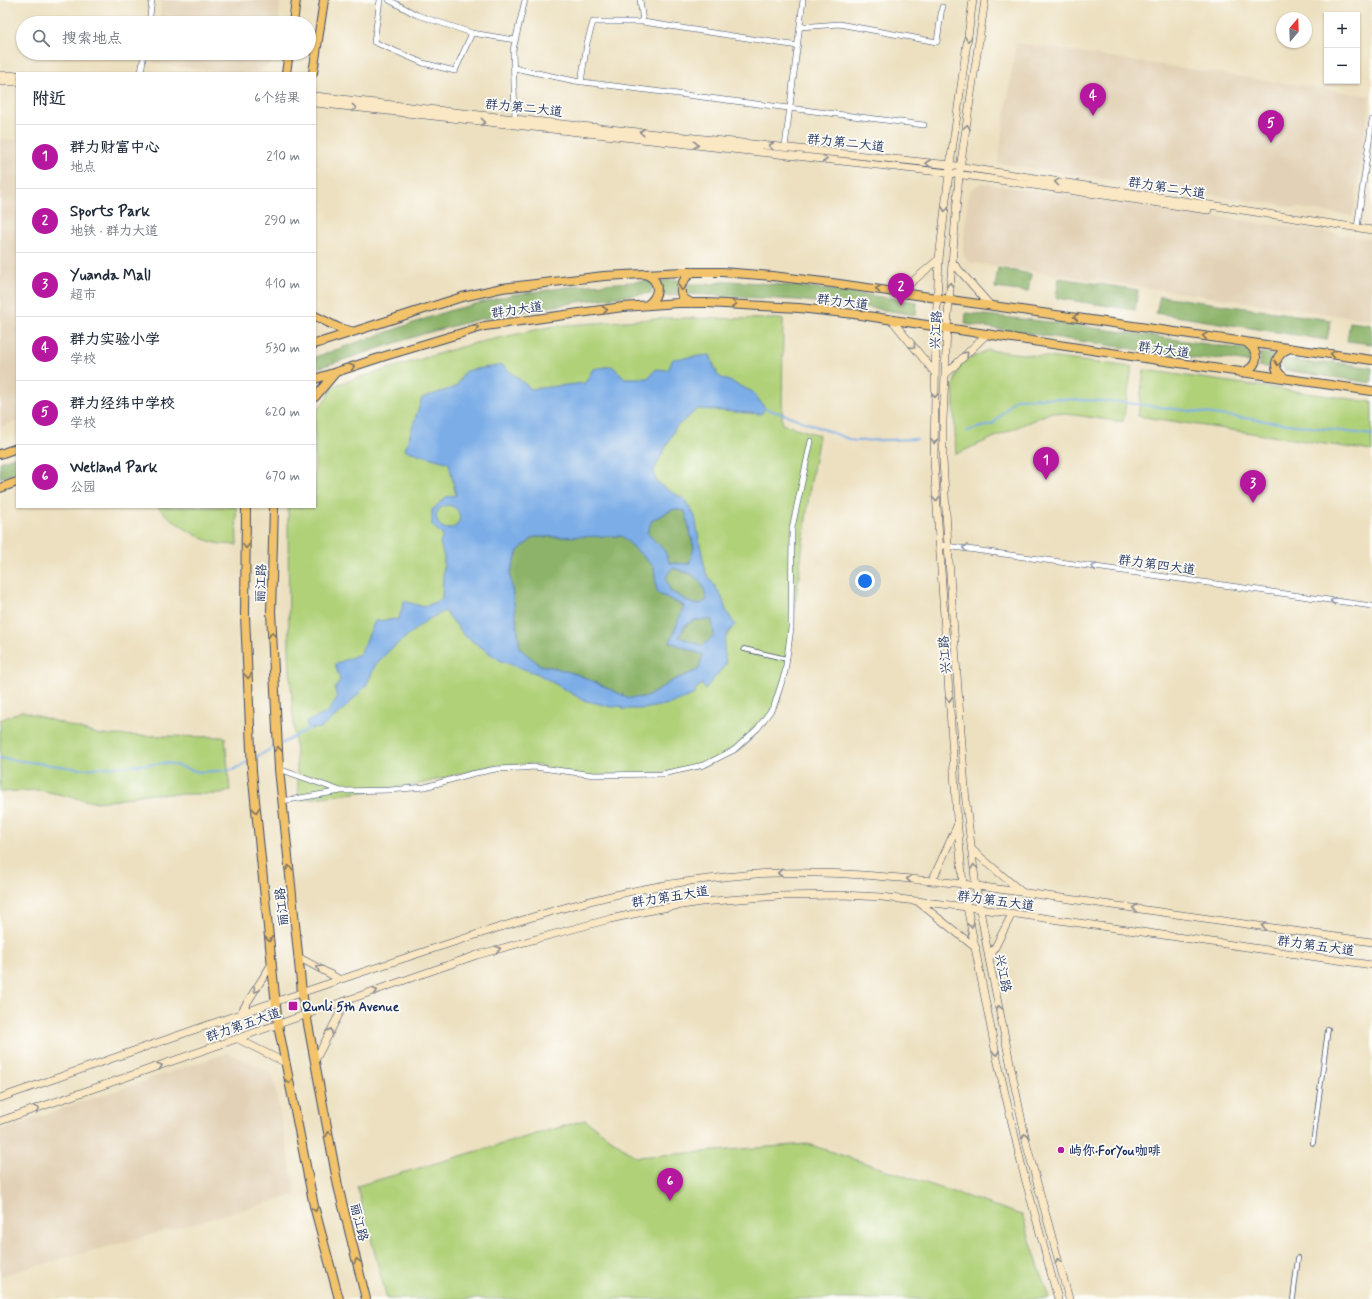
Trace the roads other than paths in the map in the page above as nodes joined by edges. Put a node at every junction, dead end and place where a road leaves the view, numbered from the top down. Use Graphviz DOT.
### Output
graph roads {
  1 [pos="152,0"];
  2 [pos="296,0"];
  3 [pos="324,0"];
  4 [pos="380,0"];
  5 [pos="389,0"];
  6 [pos="524,0"];
  7 [pos="640,0"];
  8 [pos="803,0"];
  9 [pos="973,0"];
  10 [pos="985,0"];
  11 [pos="942,7"];
  12 [pos="149,16"];
  13 [pos="294,16"];
  14 [pos="643,22"];
  15 [pos="800,27"];
  16 [pos="472,33"];
  17 [pos="515,40"];
  18 [pos="798,46"];
  19 [pos="316,58"];
  20 [pos="143,60"];
  21 [pos="288,60"];
  22 [pos="316,60"];
  23 [pos="514,68"];
  24 [pos="141,72"];
  25 [pos="286,72"];
  26 [pos="314,72"];
  27 [pos="0,75"];
  28 [pos="16,75"];
  29 [pos="0,82"];
  30 [pos="16,82"];
  31 [pos="581,82"];
  32 [pos="316,96"];
  33 [pos="316,103"];
  34 [pos="791,108"];
  35 [pos="515,119"];
  36 [pos="1372,120"];
  37 [pos="924,125"];
  38 [pos="785,147"];
  39 [pos="961,167"];
  40 [pos="950,169"];
  41 [pos="959,175"];
  42 [pos="1357,228"];
  43 [pos="1372,230"];
  44 [pos="1372,233"];
  45 [pos="939,258"];
  46 [pos="952,262"];
  47 [pos="693,272"];
  48 [pos="641,273"];
  49 [pos="900,292"];
  50 [pos="937,298"];
  51 [pos="949,299"];
  52 [pos="692,303"];
  53 [pos="990,305"];
  54 [pos="647,306"];
  55 [pos="316,316"];
  56 [pos="891,320"];
  57 [pos="936,326"];
  58 [pos="947,327"];
  59 [pos="352,331"];
  60 [pos="987,334"];
  61 [pos="1245,342"];
  62 [pos="316,344"];
  63 [pos="1290,348"];
  64 [pos="1372,360"];
  65 [pos="335,372"];
  66 [pos="1242,372"];
  67 [pos="935,373"];
  68 [pos="946,374"];
  69 [pos="316,379"];
  70 [pos="1287,379"];
  71 [pos="1372,391"];
  72 [pos="316,396"];
  73 [pos="811,442"];
  74 [pos="16,448"];
  75 [pos="0,454"];
  76 [pos="16,482"];
  77 [pos="0,488"];
  78 [pos="246,508"];
  79 [pos="274,508"];
  80 [pos="940,545"];
  81 [pos="948,546"];
  82 [pos="1372,606"];
  83 [pos="744,649"];
  84 [pos="787,659"];
  85 [pos="279,769"];
  86 [pos="341,791"];
  87 [pos="282,801"];
  88 [pos="957,824"];
  89 [pos="972,849"];
  90 [pos="932,881"];
  91 [pos="963,884"];
  92 [pos="976,887"];
  93 [pos="1024,893"];
  94 [pos="917,901"];
  95 [pos="967,907"];
  96 [pos="980,910"];
  97 [pos="1012,914"];
  98 [pos="1372,942"];
  99 [pos="976,948"];
  100 [pos="298,957"];
  101 [pos="988,959"];
  102 [pos="1372,965"];
  103 [pos="271,966"];
  104 [pos="340,979"];
  105 [pos="302,992"];
  106 [pos="346,1001"];
  107 [pos="276,1002"];
  108 [pos="240,1014"];
  109 [pos="306,1015"];
  110 [pos="278,1025"];
  111 [pos="1328,1028"];
  112 [pos="238,1039"];
  113 [pos="314,1061"];
  114 [pos="286,1063"];
  115 [pos="0,1098"];
  116 [pos="0,1121"];
  117 [pos="1313,1144"];
  118 [pos="1298,1258"];
  119 [pos="339,1299"];
  120 [pos="366,1299"];
  121 [pos="1058,1299"];
  122 [pos="1069,1299"];
  123 [pos="1293,1299"];
  1 -- 12 [label="street"];
  2 -- 13 [label="main road"];
  3 -- 19 [label="main road"];
  4 -- 16 [label="street"];
  5 -- 16 [label="street"];
  6 -- 17 [label="street"];
  7 -- 14 [label="street"];
  8 -- 15 [label="street"];
  9 -- 40 [label="main road, 兴江路, one-way"];
  39 -- 10 [label="main road, 兴江路, one-way"];
  11 -- 15 [label="street"];
  14 -- 18 [label="street"];
  14 -- 31 [label="street"];
  15 -- 18 [label="street"];
  16 -- 17 [label="street"];
  17 -- 23 [label="street"];
  18 -- 34 [label="street"];
  20 -- 24 [label="street"];
  21 -- 25 [label="main road"];
  22 -- 26 [label="main road"];
  23 -- 31 [label="street"];
  23 -- 35 [label="street"];
  27 -- 28 [label="main road"];
  29 -- 30 [label="main road"];
  31 -- 34 [label="street"];
  32 -- 35 [label="main road, 群力第二大道"];
  33 -- 40 [label="main road, 群力第二大道, one-way"];
  34 -- 37 [label="street"];
  34 -- 38 [label="street"];
  38 -- 35 [label="main road, 群力第二大道, one-way"];
  36 -- 42 [label="street"];
  40 -- 38 [label="main road, 群力第二大道, one-way"];
  39 -- 40 [label="main road, 群力第二大道"];
  39 -- 41 [label="main road, 兴江路"];
  42 -- 39 [label="main road, 群力第二大道, one-way"];
  40 -- 41 [label="main road, 群力第二大道"];
  40 -- 45 [label="main road, 兴江路, one-way"];
  41 -- 44 [label="main road, 群力第二大道"];
  41 -- 46 [label="main road, 兴江路"];
  42 -- 43 [label="main road, 群力第二大道"];
  45 -- 49 [label="main road"];
  45 -- 50 [label="main road, 兴江路"];
  51 -- 46 [label="main road, 兴江路, one-way"];
  46 -- 53 [label="main road"];
  47 -- 48 [label="main road, 群力大道"];
  49 -- 47 [label="main road, 群力大道, one-way"];
  47 -- 52 [label="main road, one-way"];
  48 -- 54 [label="main road"];
  48 -- 59 [label="main road, 群力大道"];
  49 -- 50 [label="main road, 群力大道"];
  50 -- 51 [label="main road, 群力大道"];
  50 -- 57 [label="main road, 兴江路"];
  51 -- 53 [label="main road, 群力大道"];
  51 -- 58 [label="main road, 兴江路"];
  52 -- 54 [label="main road, 群力大道"];
  52 -- 56 [label="main road, 群力大道, one-way"];
  61 -- 53 [label="main road, 群力大道, one-way"];
  65 -- 54 [label="main road, 群力大道, one-way"];
  55 -- 59 [label="main road"];
  56 -- 57 [label="main road, 群力大道"];
  56 -- 67 [label="main road, one-way"];
  57 -- 58 [label="main road, 群力大道"];
  57 -- 67 [label="main road, 兴江路"];
  58 -- 60 [label="main road, 群力大道"];
  58 -- 68 [label="main road, 兴江路"];
  59 -- 62 [label="main road, 群力大道"];
  60 -- 66 [label="main road, 群力大道"];
  68 -- 60 [label="main road, one-way"];
  61 -- 63 [label="main road, 群力大道"];
  61 -- 66 [label="main road"];
  64 -- 63 [label="main road, 群力大道, one-way"];
  63 -- 70 [label="main road, one-way"];
  65 -- 69 [label="main road, 群力大道"];
  65 -- 72 [label="main road"];
  66 -- 70 [label="main road, 群力大道"];
  67 -- 80 [label="main road, 兴江路, one-way"];
  68 -- 81 [label="main road, 兴江路"];
  70 -- 71 [label="main road, 群力大道"];
  73 -- 84 [label="street"];
  74 -- 75 [label="main road"];
  76 -- 77 [label="main road"];
  78 -- 103 [label="main road, 丽江路, one-way"];
  85 -- 79 [label="main road, 丽江路, one-way"];
  80 -- 81 [label="street, 群力第四大道"];
  80 -- 88 [label="main road, 兴江路, one-way"];
  82 -- 81 [label="street, 群力第四大道, one-way"];
  81 -- 89 [label="main road, 兴江路"];
  83 -- 84 [label="street"];
  84 -- 86 [label="street"];
  85 -- 86 [label="street"];
  85 -- 87 [label="main road, 丽江路"];
  86 -- 87 [label="street"];
  100 -- 87 [label="main road, 丽江路, one-way"];
  88 -- 90 [label="main road"];
  88 -- 91 [label="main road, 兴江路"];
  92 -- 89 [label="main road, 兴江路, one-way"];
  89 -- 93 [label="main road"];
  90 -- 91 [label="main road, 群力第五大道"];
  90 -- 104 [label="main road, 群力第五大道, one-way"];
  91 -- 92 [label="main road, 群力第五大道"];
  91 -- 95 [label="main road, 兴江路"];
  92 -- 93 [label="main road, 群力第五大道"];
  92 -- 96 [label="main road, 兴江路"];
  98 -- 93 [label="main road, 群力第五大道, one-way"];
  94 -- 95 [label="main road, 群力第五大道"];
  94 -- 99 [label="main road"];
  106 -- 94 [label="main road, 群力第五大道, one-way"];
  95 -- 96 [label="main road, 群力第五大道"];
  95 -- 99 [label="main road, 兴江路, one-way"];
  96 -- 97 [label="main road, 群力第五大道"];
  96 -- 101 [label="main road, 兴江路"];
  97 -- 101 [label="main road"];
  97 -- 102 [label="main road, 群力第五大道"];
  99 -- 121 [label="main road, 兴江路, one-way"];
  104 -- 100 [label="main road, one-way"];
  100 -- 105 [label="main road, 丽江路"];
  122 -- 101 [label="main road, 兴江路, one-way"];
  103 -- 107 [label="main road, 丽江路"];
  103 -- 108 [label="main road, one-way"];
  104 -- 105 [label="main road, 群力第五大道"];
  105 -- 107 [label="main road, 群力第五大道"];
  105 -- 109 [label="main road, 丽江路"];
  106 -- 109 [label="main road, 群力第五大道"];
  113 -- 106 [label="main road, one-way"];
  107 -- 108 [label="main road, 群力第五大道"];
  107 -- 110 [label="main road, 丽江路"];
  108 -- 115 [label="main road, 群力第五大道"];
  109 -- 110 [label="main road, 群力第五大道"];
  109 -- 113 [label="main road, 丽江路"];
  110 -- 112 [label="main road, 群力第五大道"];
  110 -- 114 [label="main road, 丽江路"];
  111 -- 117 [label="street"];
  112 -- 114 [label="main road"];
  116 -- 112 [label="main road, 群力第五大道, one-way"];
  120 -- 113 [label="main road, 丽江路, one-way"];
  114 -- 119 [label="main road, 丽江路, one-way"];
  118 -- 123 [label="street"];
}
